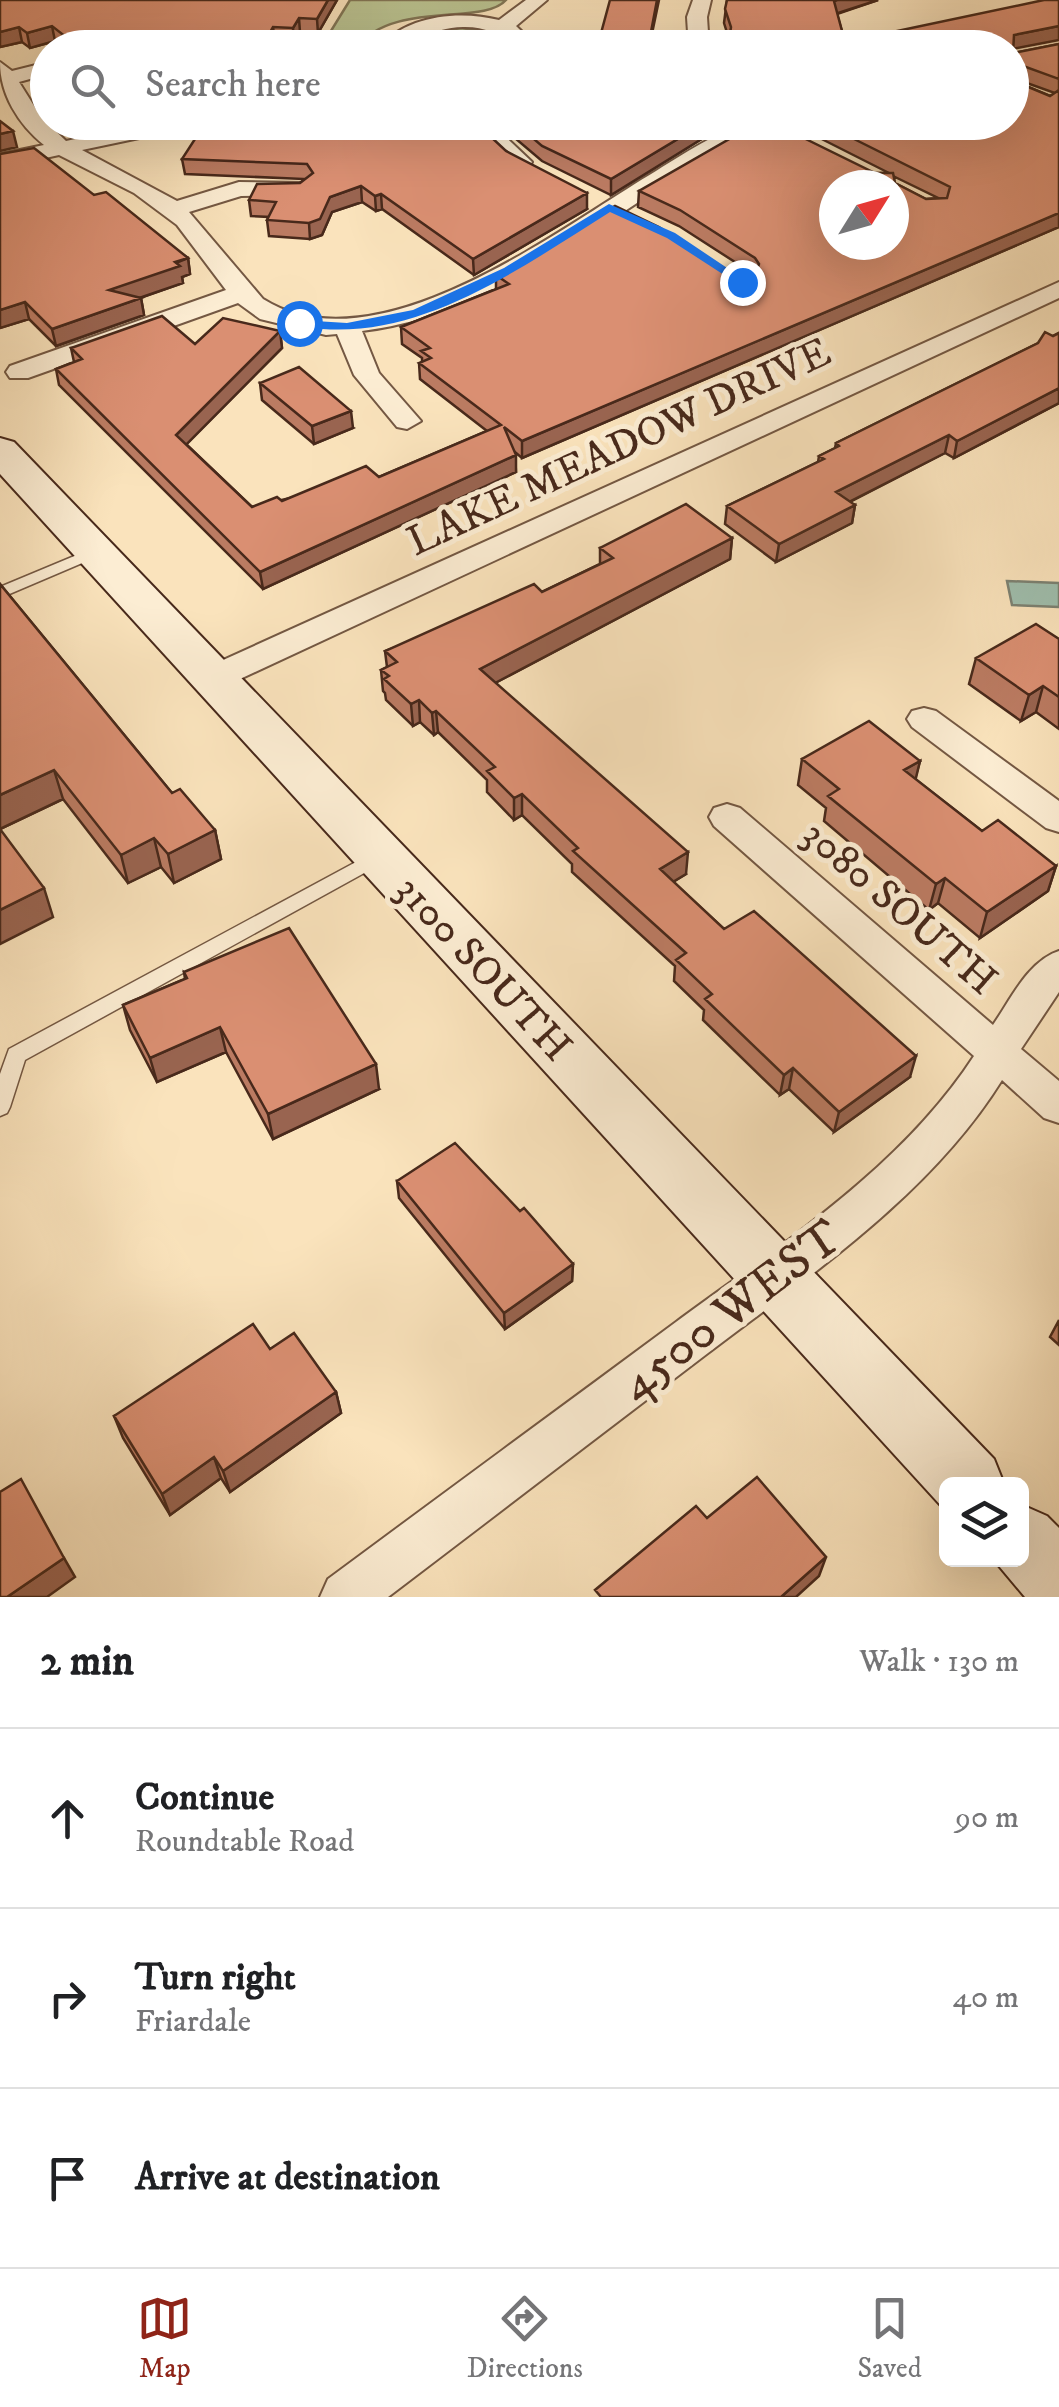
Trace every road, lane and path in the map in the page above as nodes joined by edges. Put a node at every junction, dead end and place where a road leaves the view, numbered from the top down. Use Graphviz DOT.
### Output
graph roads {
  1 [pos="538,0"];
  2 [pos="702,0"];
  3 [pos="506,24"];
  4 [pos="415,30"];
  5 [pos="514,30"];
  6 [pos="698,30"];
  7 [pos="30,70"];
  8 [pos="4,73"];
  9 [pos="30,112"];
  10 [pos="53,140"];
  11 [pos="95,140"];
  12 [pos="495,140"];
  13 [pos="729,140"];
  14 [pos="64,146"];
  15 [pos="0,161"];
  16 [pos="543,176"];
  17 [pos="300,188"];
  18 [pos="599,203"];
  19 [pos="173,209"];
  20 [pos="642,221"];
  21 [pos="1058,290"];
  22 [pos="242,293"];
  23 [pos="347,327"];
  24 [pos="19,372"];
  25 [pos="407,421"];
  26 [pos="0,450"];
  27 [pos="96,552"];
  28 [pos="0,593"];
  29 [pos="214,678"];
  30 [pos="924,720"];
  31 [pos="726,817"];
  32 [pos="1059,820"];
  33 [pos="380,856"];
  34 [pos="1059,966"];
  35 [pos="997,1052"];
  36 [pos="1059,1106"];
  37 [pos="0,1107"];
  38 [pos="774,1276"];
  39 [pos="962,1477"];
  40 [pos="1029,1548"];
  41 [pos="1059,1580"];
  42 [pos="346,1597"];
  1 -- 3 [label="street"];
  2 -- 6 [label="street"];
  3 -- 4 [label="street"];
  3 -- 5 [label="street"];
  7 -- 8 [label="street"];
  8 -- 9 [label="street"];
  10 -- 14 [label="street"];
  11 -- 14 [label="street"];
  12 -- 16 [label="street"];
  13 -- 18 [label="street"];
  14 -- 15 [label="street"];
  14 -- 19 [label="street"];
  17 -- 19 [label="street"];
  18 -- 20 [label="street"];
  18 -- 23 [label="street"];
  19 -- 22 [label="street"];
  21 -- 29 [label="street, LAKE MEADOW DRIVE"];
  22 -- 23 [label="street"];
  22 -- 24 [label="street"];
  23 -- 25 [label="street"];
  26 -- 27 [label="main road, 3100 SOUTH"];
  27 -- 28 [label="lane"];
  27 -- 29 [label="main road, 3100 SOUTH"];
  29 -- 33 [label="main road, 3100 SOUTH"];
  30 -- 32 [label="street"];
  31 -- 35 [label="street, 3080 SOUTH"];
  33 -- 37 [label="lane"];
  33 -- 38 [label="main road, 3100 SOUTH"];
  34 -- 35 [label="street, 4500 WEST"];
  35 -- 36 [label="street, 3080 SOUTH"];
  35 -- 38 [label="street, 4500 WEST"];
  38 -- 39 [label="main road, 3100 SOUTH"];
  38 -- 42 [label="street, 4500 WEST"];
  40 -- 41 [label="main road"];
}
